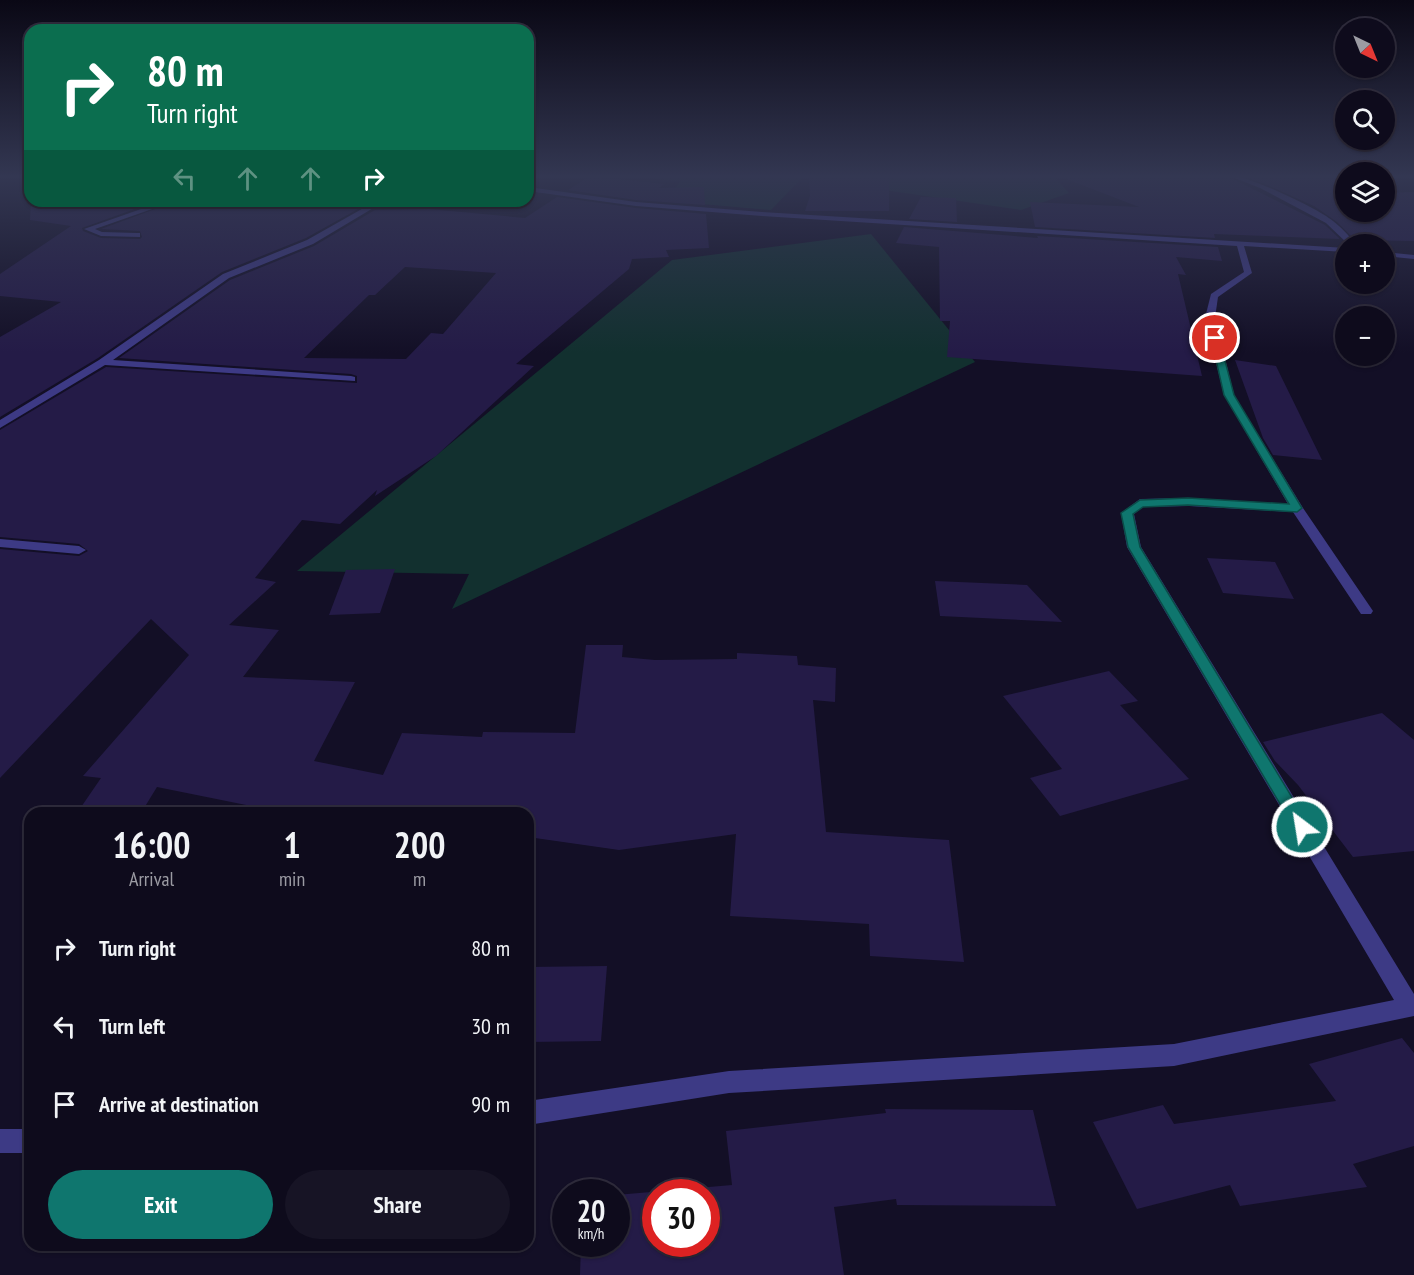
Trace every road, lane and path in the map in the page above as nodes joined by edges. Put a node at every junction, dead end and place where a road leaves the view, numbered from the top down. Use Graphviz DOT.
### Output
graph roads {
  1 [pos="110,234"];
  2 [pos="323,234"];
  3 [pos="1100,234"];
  4 [pos="137,236"];
  5 [pos="1240,243"];
  6 [pos="1335,249"];
  7 [pos="1395,255"];
  8 [pos="1414,257"];
  9 [pos="103,362"];
  10 [pos="351,379"];
  11 [pos="0,425"];
  12 [pos="1297,508"];
  13 [pos="0,543"];
  14 [pos="79,550"];
  15 [pos="1366,611"];
  16 [pos="1412,1006"];
  17 [pos="534,1112"];
  18 [pos="0,1141"];
  19 [pos="24,1141"];
  1 -- 4 [label="street"];
  2 -- 9 [label="street"];
  3 -- 5 [label="street"];
  5 -- 6 [label="street"];
  5 -- 12 [label="street"];
  7 -- 8 [label="street"];
  9 -- 10 [label="street"];
  9 -- 11 [label="street"];
  12 -- 15 [label="street"];
  12 -- 16 [label="street"];
  13 -- 14 [label="street"];
  16 -- 17 [label="street"];
  18 -- 19 [label="street"];
}
